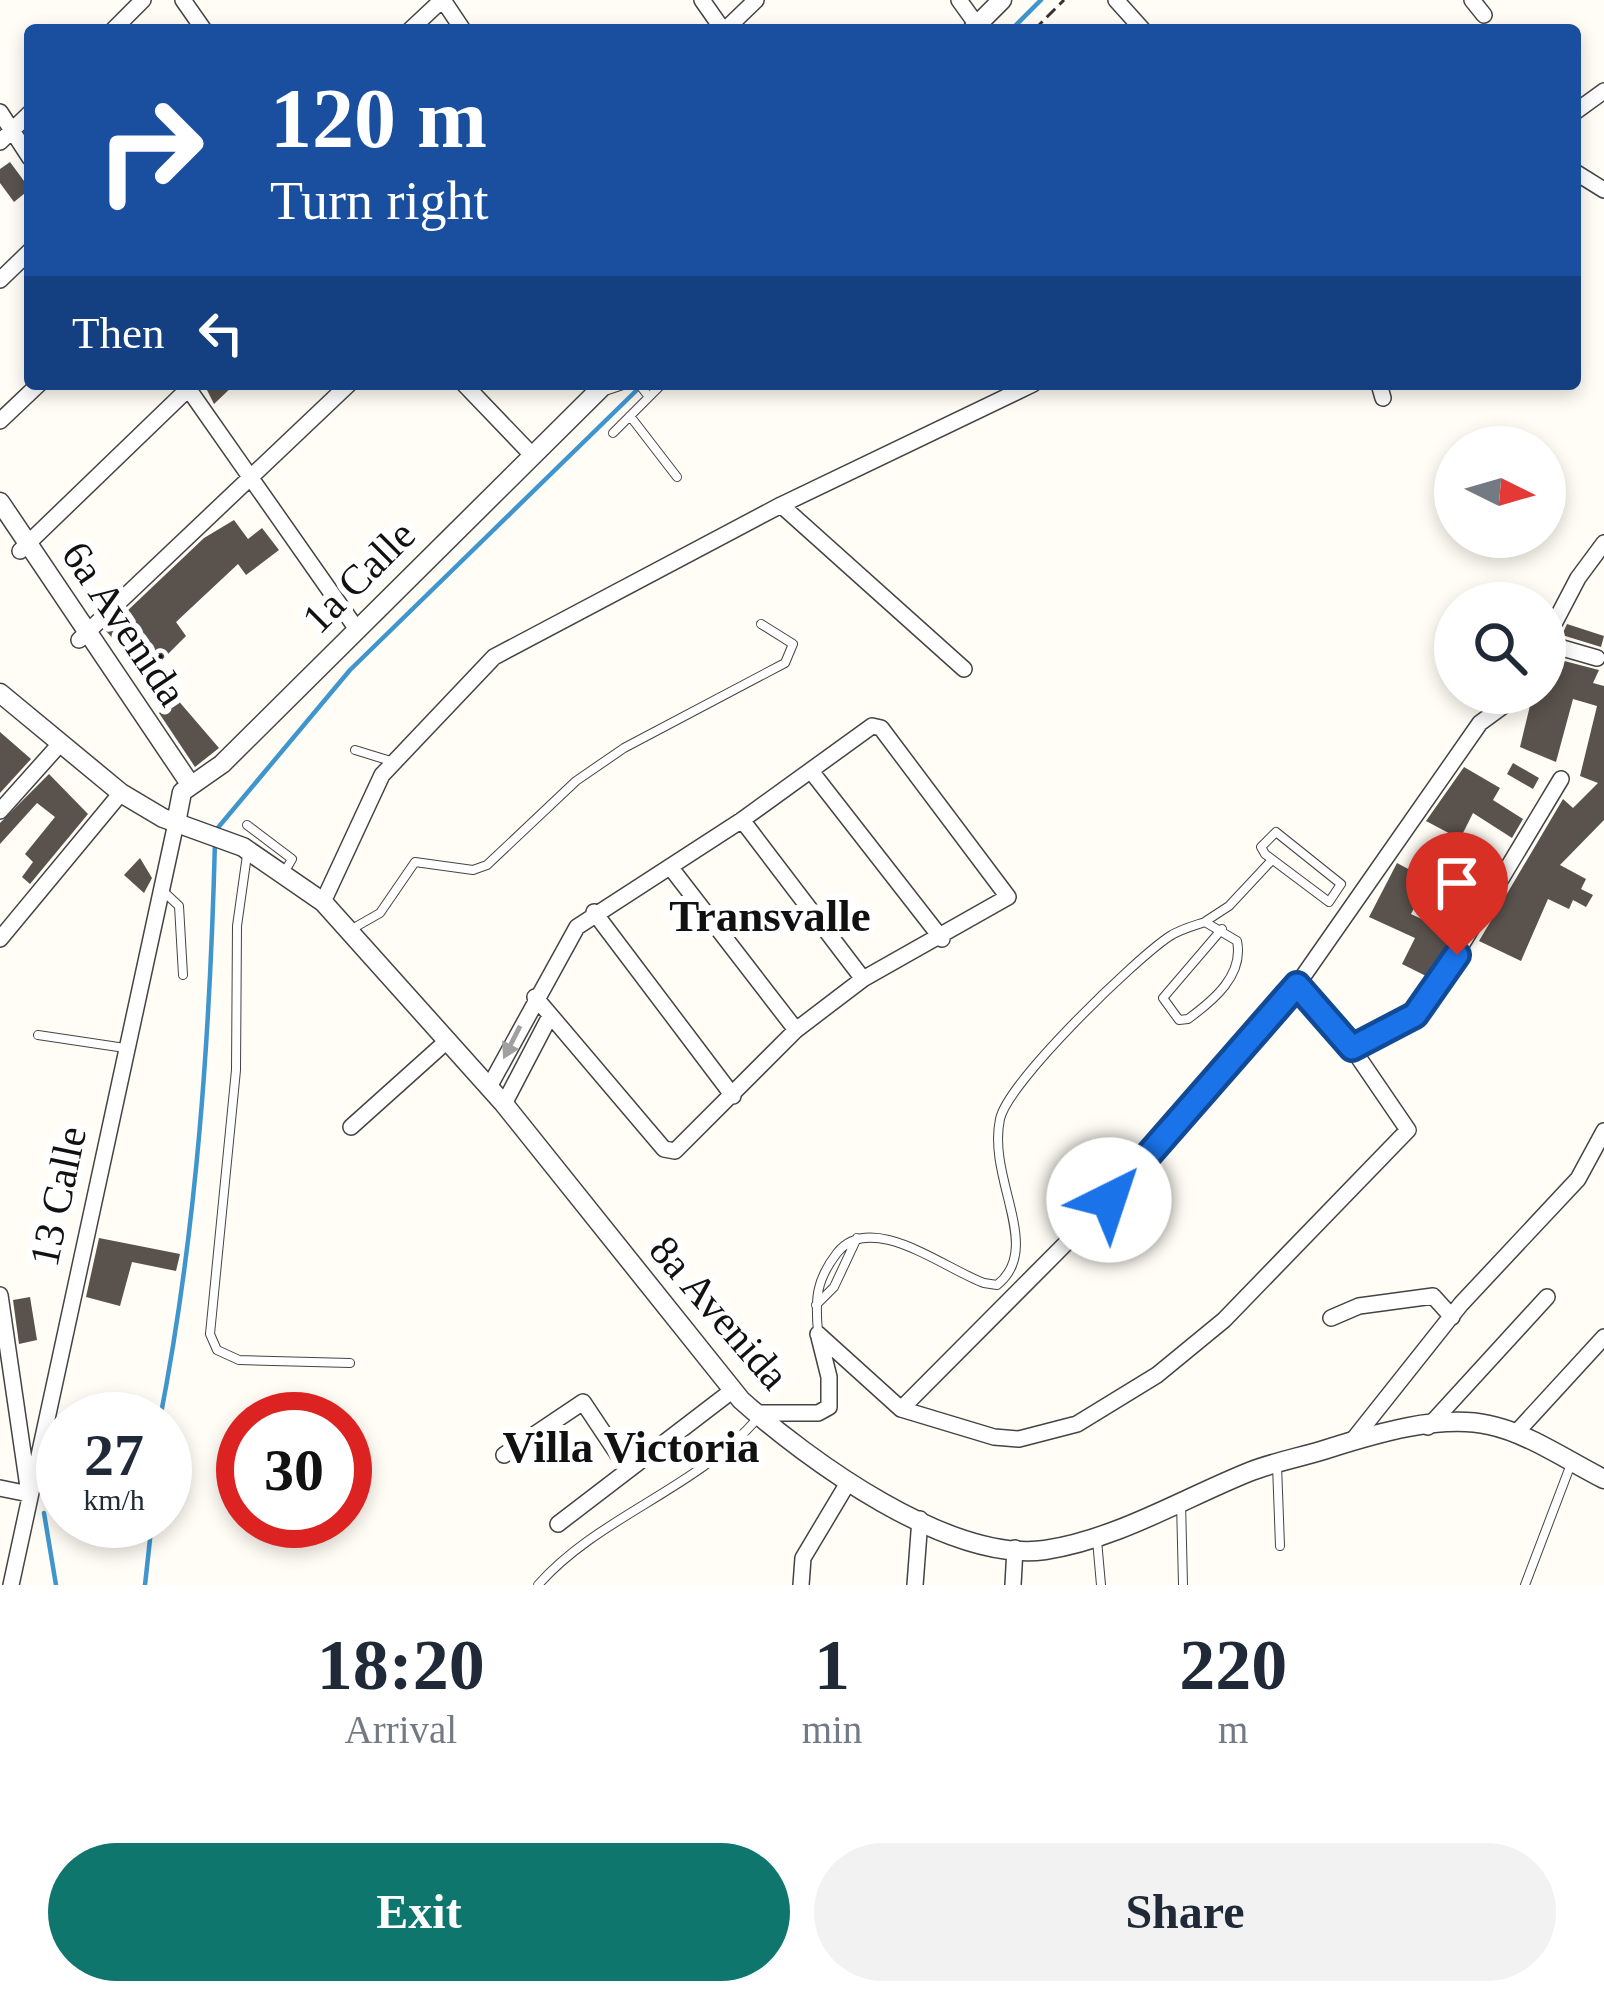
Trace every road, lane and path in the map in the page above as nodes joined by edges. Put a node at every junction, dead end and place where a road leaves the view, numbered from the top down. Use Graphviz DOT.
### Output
graph roads {
  1 [pos="143,0"];
  2 [pos="442,0"];
  3 [pos="756,0"];
  4 [pos="1002,0"];
  5 [pos="1064,0"];
  6 [pos="1116,0"];
  7 [pos="1472,0"];
  8 [pos="1484,15"];
  9 [pos="119,24"];
  10 [pos="416,24"];
  11 [pos="730,24"];
  12 [pos="977,24"];
  13 [pos="1040,24"];
  14 [pos="1138,24"];
  15 [pos="0,112"];
  16 [pos="6,137"];
  17 [pos="24,256"];
  18 [pos="0,280"];
  19 [pos="32,390"];
  20 [pos="182,390"];
  21 [pos="189,390"];
  22 [pos="343,390"];
  23 [pos="470,390"];
  24 [pos="599,390"];
  25 [pos="1021,390"];
  26 [pos="645,391"];
  27 [pos="630,416"];
  28 [pos="0,421"];
  29 [pos="613,434"];
  30 [pos="533,457"];
  31 [pos="249,477"];
  32 [pos="677,477"];
  33 [pos="0,502"];
  34 [pos="782,505"];
  35 [pos="0,522"];
  36 [pos="1604,543"];
  37 [pos="24,547"];
  38 [pos="1566,601"];
  39 [pos="761,624"];
  40 [pos="356,628"];
  41 [pos="83,637"];
  42 [pos="1566,648"];
  43 [pos="1597,658"];
  44 [pos="964,669"];
  45 [pos="0,693"];
  46 [pos="1493,714"];
  47 [pos="59,745"];
  48 [pos="356,750"];
  49 [pos="394,762"];
  50 [pos="811,771"];
  51 [pos="1561,779"];
  52 [pos="186,788"];
  53 [pos="121,793"];
  54 [pos="0,811"];
  55 [pos="742,820"];
  56 [pos="176,823"];
  57 [pos="247,825"];
  58 [pos="242,850"];
  59 [pos="1272,860"];
  60 [pos="671,868"];
  61 [pos="283,873"];
  62 [pos="162,890"];
  63 [pos="323,902"];
  64 [pos="594,912"];
  65 [pos="1204,922"];
  66 [pos="1222,929"];
  67 [pos="351,930"];
  68 [pos="0,938"];
  69 [pos="942,938"];
  70 [pos="183,975"];
  71 [pos="863,979"];
  72 [pos="1297,985"];
  73 [pos="535,997"];
  74 [pos="550,1016"];
  75 [pos="796,1030"];
  76 [pos="38,1035"];
  77 [pos="448,1040"];
  78 [pos="125,1048"];
  79 [pos="1352,1048"];
  80 [pos="489,1087"];
  81 [pos="733,1096"];
  82 [pos="504,1104"];
  83 [pos="351,1127"];
  84 [pos="1604,1131"];
  85 [pos="858,1236"];
  86 [pos="1547,1297"];
  87 [pos="1,1305"];
  88 [pos="816,1305"];
  89 [pos="1452,1317"];
  90 [pos="1331,1318"];
  91 [pos="818,1334"];
  92 [pos="5,1344"];
  93 [pos="1601,1347"];
  94 [pos="350,1363"];
  95 [pos="733,1390"];
  96 [pos="902,1409"];
  97 [pos="757,1416"];
  98 [pos="1428,1427"];
  99 [pos="1515,1435"];
  100 [pos="1353,1440"];
  101 [pos="504,1455"];
  102 [pos="1572,1463"];
  103 [pos="1277,1465"];
  104 [pos="627,1468"];
  105 [pos="1604,1479"];
  106 [pos="849,1481"];
  107 [pos="0,1488"];
  108 [pos="29,1494"];
  109 [pos="1181,1500"];
  110 [pos="920,1519"];
  111 [pos="557,1524"];
  112 [pos="1096,1539"];
  113 [pos="1280,1546"];
  114 [pos="1015,1548"];
  115 [pos="5,1584"];
  116 [pos="538,1585"];
  117 [pos="801,1585"];
  118 [pos="915,1585"];
  119 [pos="1013,1585"];
  120 [pos="1101,1585"];
  121 [pos="1183,1585"];
  122 [pos="1525,1585"];
  1 -- 9 [label="street"];
  2 -- 10 [label="street"];
  3 -- 11 [label="street"];
  4 -- 12 [label="street"];
  5 -- 13 [label="path"];
  6 -- 14 [label="street"];
  7 -- 8 [label="street"];
  15 -- 16 [label="street"];
  17 -- 18 [label="street"];
  19 -- 28 [label="street"];
  20 -- 37 [label="street"];
  21 -- 31 [label="street"];
  22 -- 31 [label="street"];
  23 -- 30 [label="street"];
  24 -- 30 [label="street, 1a Calle"];
  25 -- 34 [label="street"];
  26 -- 27 [label="lane"];
  27 -- 29 [label="lane"];
  27 -- 32 [label="lane"];
  30 -- 40 [label="street, 1a Calle"];
  31 -- 40 [label="street"];
  31 -- 41 [label="street"];
  33 -- 37 [label="street, 6a Avenida"];
  34 -- 44 [label="street"];
  34 -- 49 [label="street"];
  35 -- 37 [label="street, 6a Avenida"];
  36 -- 38 [label="street"];
  37 -- 41 [label="street, 6a Avenida"];
  39 -- 67 [label="lane"];
  40 -- 52 [label="street, 1a Calle"];
  41 -- 52 [label="street, 6a Avenida"];
  42 -- 43 [label="street"];
  45 -- 47 [label="street, 8a Avenida"];
  46 -- 72 [label="street"];
  47 -- 53 [label="street, 8a Avenida"];
  47 -- 54 [label="street"];
  48 -- 49 [label="lane"];
  49 -- 63 [label="street"];
  50 -- 55 [label="street"];
  50 -- 69 [label="street"];
  50 -- 69 [label="street"];
  51 -- 79 [label="street"];
  52 -- 56 [label="street"];
  53 -- 56 [label="street, 8a Avenida"];
  53 -- 68 [label="street"];
  55 -- 60 [label="street"];
  55 -- 71 [label="street"];
  56 -- 58 [label="street, 8a Avenida"];
  56 -- 62 [label="street, 13 Calle"];
  57 -- 61 [label="lane"];
  58 -- 61 [label="street, 8a Avenida"];
  58 -- 94 [label="lane"];
  59 -- 59 [label="lane"];
  59 -- 65 [label="lane"];
  60 -- 64 [label="street"];
  60 -- 75 [label="street"];
  61 -- 63 [label="street, 8a Avenida"];
  62 -- 70 [label="lane"];
  62 -- 78 [label="street, 13 Calle"];
  63 -- 67 [label="street, 8a Avenida"];
  64 -- 73 [label="street"];
  64 -- 81 [label="street"];
  65 -- 66 [label="lane"];
  65 -- 85 [label="lane"];
  66 -- 66 [label="lane"];
  67 -- 77 [label="street, 8a Avenida"];
  69 -- 71 [label="street"];
  71 -- 75 [label="street"];
  72 -- 79 [label="street"];
  72 -- 96 [label="street"];
  73 -- 74 [label="street"];
  73 -- 80 [label="street, one-way"];
  74 -- 81 [label="street"];
  74 -- 82 [label="street"];
  75 -- 81 [label="street"];
  76 -- 78 [label="lane"];
  77 -- 80 [label="street, 8a Avenida"];
  77 -- 83 [label="street"];
  78 -- 108 [label="street, 13 Calle"];
  79 -- 96 [label="street"];
  80 -- 82 [label="street, 8a Avenida"];
  82 -- 95 [label="street, 8a Avenida"];
  84 -- 89 [label="street"];
  85 -- 88 [label="lane"];
  85 -- 88 [label="lane"];
  86 -- 98 [label="street"];
  87 -- 92 [label="street"];
  88 -- 91 [label="lane"];
  89 -- 90 [label="street"];
  89 -- 100 [label="street"];
  91 -- 96 [label="street"];
  91 -- 97 [label="street"];
  92 -- 108 [label="street"];
  93 -- 99 [label="street"];
  95 -- 97 [label="street, 8a Avenida"];
  95 -- 104 [label="street"];
  97 -- 106 [label="street, 8a Avenida"];
  97 -- 116 [label="lane"];
  98 -- 99 [label="street, 8a Avenida"];
  98 -- 100 [label="street, 8a Avenida"];
  99 -- 102 [label="street, 8a Avenida"];
  100 -- 103 [label="street, 8a Avenida"];
  101 -- 104 [label="street"];
  102 -- 105 [label="street, 8a Avenida"];
  102 -- 122 [label="lane"];
  103 -- 109 [label="street, 8a Avenida"];
  103 -- 113 [label="lane"];
  104 -- 111 [label="street"];
  106 -- 110 [label="street, 8a Avenida"];
  106 -- 117 [label="street"];
  107 -- 108 [label="street"];
  108 -- 115 [label="street, 13 Calle"];
  109 -- 112 [label="street, 8a Avenida"];
  109 -- 121 [label="lane"];
  110 -- 114 [label="street, 8a Avenida"];
  110 -- 118 [label="street"];
  112 -- 114 [label="street, 8a Avenida"];
  112 -- 120 [label="lane"];
  114 -- 119 [label="street"];
}
